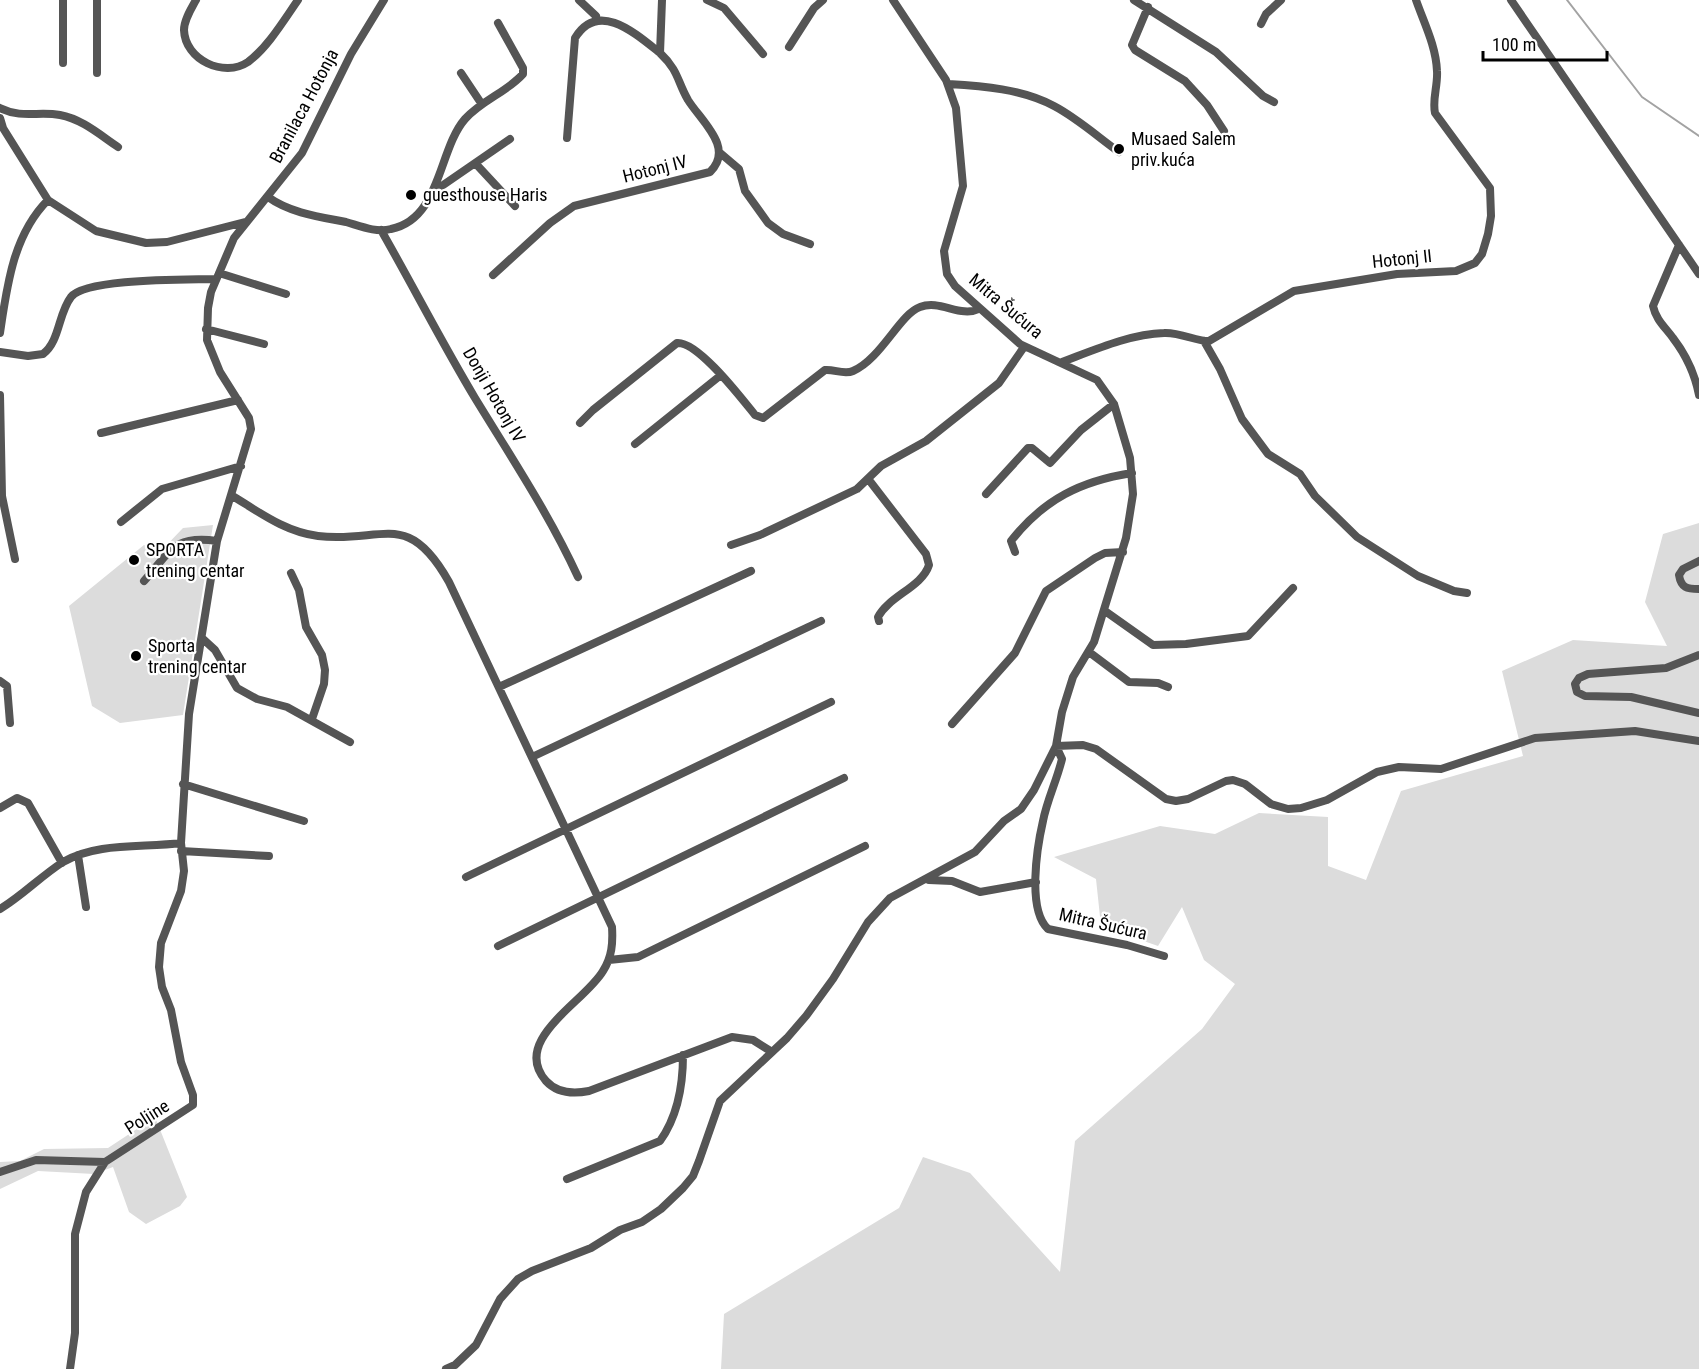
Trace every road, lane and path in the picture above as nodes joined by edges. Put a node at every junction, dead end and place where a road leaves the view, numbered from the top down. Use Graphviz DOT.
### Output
graph roads {
  1 [pos="63,0"];
  2 [pos="97,0"];
  3 [pos="196,0"];
  4 [pos="298,0"];
  5 [pos="384,0"];
  6 [pos="579,0"];
  7 [pos="662,0"];
  8 [pos="707,0"];
  9 [pos="823,0"];
  10 [pos="893,0"];
  11 [pos="1134,0"];
  12 [pos="1281,0"];
  13 [pos="1416,0"];
  14 [pos="1511,0"];
  15 [pos="1148,8"];
  16 [pos="596,16"];
  17 [pos="498,23"];
  18 [pos="1261,24"];
  19 [pos="789,46"];
  20 [pos="660,53"];
  21 [pos="763,54"];
  22 [pos="63,63"];
  23 [pos="97,73"];
  24 [pos="460,73"];
  25 [pos="948,84"];
  26 [pos="1274,102"];
  27 [pos="481,103"];
  28 [pos="0,108"];
  29 [pos="0,118"];
  30 [pos="1224,131"];
  31 [pos="567,138"];
  32 [pos="510,139"];
  33 [pos="118,147"];
  34 [pos="719,152"];
  35 [pos="1119,152"];
  36 [pos="476,164"];
  37 [pos="433,192"];
  38 [pos="268,197"];
  39 [pos="48,200"];
  40 [pos="515,206"];
  41 [pos="245,222"];
  42 [pos="381,230"];
  43 [pos="810,244"];
  44 [pos="1679,245"];
  45 [pos="1699,274"];
  46 [pos="493,275"];
  47 [pos="217,276"];
  48 [pos="286,294"];
  49 [pos="979,309"];
  50 [pos="206,329"];
  51 [pos="0,333"];
  52 [pos="1204,341"];
  53 [pos="264,344"];
  54 [pos="1024,347"];
  55 [pos="0,352"];
  56 [pos="1062,362"];
  57 [pos="721,375"];
  58 [pos="0,395"];
  59 [pos="1699,395"];
  60 [pos="238,400"];
  61 [pos="1114,404"];
  62 [pos="580,423"];
  63 [pos="102,433"];
  64 [pos="635,444"];
  65 [pos="241,466"];
  66 [pos="1132,473"];
  67 [pos="869,480"];
  68 [pos="986,494"];
  69 [pos="231,495"];
  70 [pos="1,496"];
  71 [pos="121,522"];
  72 [pos="217,541"];
  73 [pos="731,545"];
  74 [pos="1015,552"];
  75 [pos="1123,552"];
  76 [pos="15,559"];
  77 [pos="1699,561"];
  78 [pos="752,571"];
  79 [pos="291,573"];
  80 [pos="578,577"];
  81 [pos="144,581"];
  82 [pos="1293,588"];
  83 [pos="1699,589"];
  84 [pos="1467,593"];
  85 [pos="1105,611"];
  86 [pos="821,621"];
  87 [pos="879,621"];
  88 [pos="203,639"];
  89 [pos="1089,652"];
  90 [pos="1699,655"];
  91 [pos="0,681"];
  92 [pos="499,687"];
  93 [pos="1168,687"];
  94 [pos="831,702"];
  95 [pos="1699,713"];
  96 [pos="312,718"];
  97 [pos="10,723"];
  98 [pos="952,724"];
  99 [pos="1699,741"];
  100 [pos="350,742"];
  101 [pos="1056,747"];
  102 [pos="532,756"];
  103 [pos="844,778"];
  104 [pos="183,784"];
  105 [pos="0,808"];
  106 [pos="304,821"];
  107 [pos="568,831"];
  108 [pos="865,846"];
  109 [pos="181,847"];
  110 [pos="78,855"];
  111 [pos="268,856"];
  112 [pos="62,863"];
  113 [pos="466,878"];
  114 [pos="926,880"];
  115 [pos="1036,882"];
  116 [pos="599,897"];
  117 [pos="86,907"];
  118 [pos="0,909"];
  119 [pos="498,946"];
  120 [pos="1164,956"];
  121 [pos="609,960"];
  122 [pos="772,1052"];
  123 [pos="683,1055"];
  124 [pos="105,1162"];
  125 [pos="0,1172"];
  126 [pos="567,1179"];
  127 [pos="70,1369"];
  128 [pos="446,1369"];
  1 -- 22 [label="street"];
  2 -- 23 [label="street"];
  3 -- 4 [label="street"];
  5 -- 38 [label="street, Branilaca Hotonja"];
  6 -- 16 [label="street"];
  7 -- 20 [label="street"];
  8 -- 21 [label="street"];
  9 -- 19 [label="street"];
  10 -- 25 [label="street, Mitra Šućura"];
  11 -- 15 [label="street"];
  12 -- 18 [label="street"];
  13 -- 52 [label="street, Hotonj II"];
  14 -- 44 [label="street"];
  15 -- 26 [label="street"];
  15 -- 30 [label="street"];
  16 -- 20 [label="street"];
  16 -- 31 [label="street"];
  17 -- 27 [label="street"];
  20 -- 34 [label="street"];
  24 -- 27 [label="street"];
  25 -- 35 [label="street"];
  25 -- 49 [label="street, Mitra Šućura"];
  27 -- 37 [label="street"];
  28 -- 33 [label="street"];
  29 -- 39 [label="street"];
  32 -- 36 [label="street"];
  34 -- 43 [label="street"];
  34 -- 46 [label="street, Hotonj IV"];
  36 -- 37 [label="street"];
  36 -- 40 [label="street"];
  37 -- 42 [label="street"];
  38 -- 41 [label="street, Branilaca Hotonja"];
  38 -- 42 [label="street"];
  39 -- 41 [label="street"];
  39 -- 51 [label="street"];
  41 -- 47 [label="street, Branilaca Hotonja"];
  42 -- 80 [label="street, Donji Hotonj IV"];
  44 -- 45 [label="street"];
  44 -- 59 [label="street"];
  47 -- 48 [label="street"];
  47 -- 50 [label="street, Branilaca Hotonja"];
  47 -- 55 [label="street"];
  49 -- 54 [label="street, Mitra Šućura"];
  49 -- 57 [label="street"];
  50 -- 53 [label="street"];
  50 -- 60 [label="street, Branilaca Hotonja"];
  52 -- 56 [label="street"];
  52 -- 84 [label="street"];
  54 -- 56 [label="street, Mitra Šućura"];
  54 -- 67 [label="street"];
  56 -- 61 [label="street, Mitra Šućura"];
  57 -- 62 [label="street"];
  57 -- 64 [label="street"];
  58 -- 70 [label="street"];
  60 -- 63 [label="street"];
  60 -- 65 [label="street, Branilaca Hotonja"];
  61 -- 66 [label="street, Mitra Šućura"];
  61 -- 68 [label="street"];
  65 -- 69 [label="street, Branilaca Hotonja"];
  65 -- 71 [label="street"];
  66 -- 74 [label="street"];
  66 -- 75 [label="street, Mitra Šućura"];
  67 -- 73 [label="street"];
  67 -- 87 [label="street"];
  69 -- 72 [label="street, Branilaca Hotonja"];
  69 -- 92 [label="street"];
  70 -- 76 [label="street"];
  72 -- 81 [label="street"];
  72 -- 88 [label="street, Branilaca Hotonja"];
  75 -- 85 [label="street, Mitra Šućura"];
  75 -- 98 [label="street"];
  77 -- 83 [label="street"];
  78 -- 92 [label="street"];
  79 -- 96 [label="street"];
  82 -- 85 [label="street"];
  85 -- 89 [label="street, Mitra Šućura"];
  86 -- 102 [label="street"];
  88 -- 96 [label="street"];
  88 -- 104 [label="street, Branilaca Hotonja"];
  89 -- 93 [label="street"];
  89 -- 101 [label="street, Mitra Šućura"];
  90 -- 95 [label="street"];
  91 -- 97 [label="street"];
  92 -- 102 [label="street"];
  94 -- 107 [label="street"];
  96 -- 100 [label="street"];
  99 -- 101 [label="street"];
  101 -- 114 [label="street"];
  101 -- 115 [label="street, Mitra Šućura"];
  102 -- 107 [label="street"];
  103 -- 116 [label="street"];
  104 -- 106 [label="street"];
  104 -- 109 [label="street, Branilaca Hotonja"];
  105 -- 112 [label="street"];
  107 -- 113 [label="street"];
  107 -- 116 [label="street"];
  108 -- 121 [label="street"];
  109 -- 110 [label="street"];
  109 -- 111 [label="street"];
  109 -- 124 [label="street, Poljine"];
  110 -- 112 [label="street"];
  110 -- 117 [label="street"];
  112 -- 118 [label="street"];
  114 -- 115 [label="street"];
  114 -- 122 [label="street"];
  115 -- 120 [label="street, Mitra Šućura"];
  116 -- 119 [label="street"];
  116 -- 121 [label="street"];
  121 -- 123 [label="street"];
  122 -- 123 [label="street"];
  122 -- 128 [label="street"];
  123 -- 126 [label="street"];
  124 -- 125 [label="street"];
  124 -- 127 [label="street, Poljine"];
}
